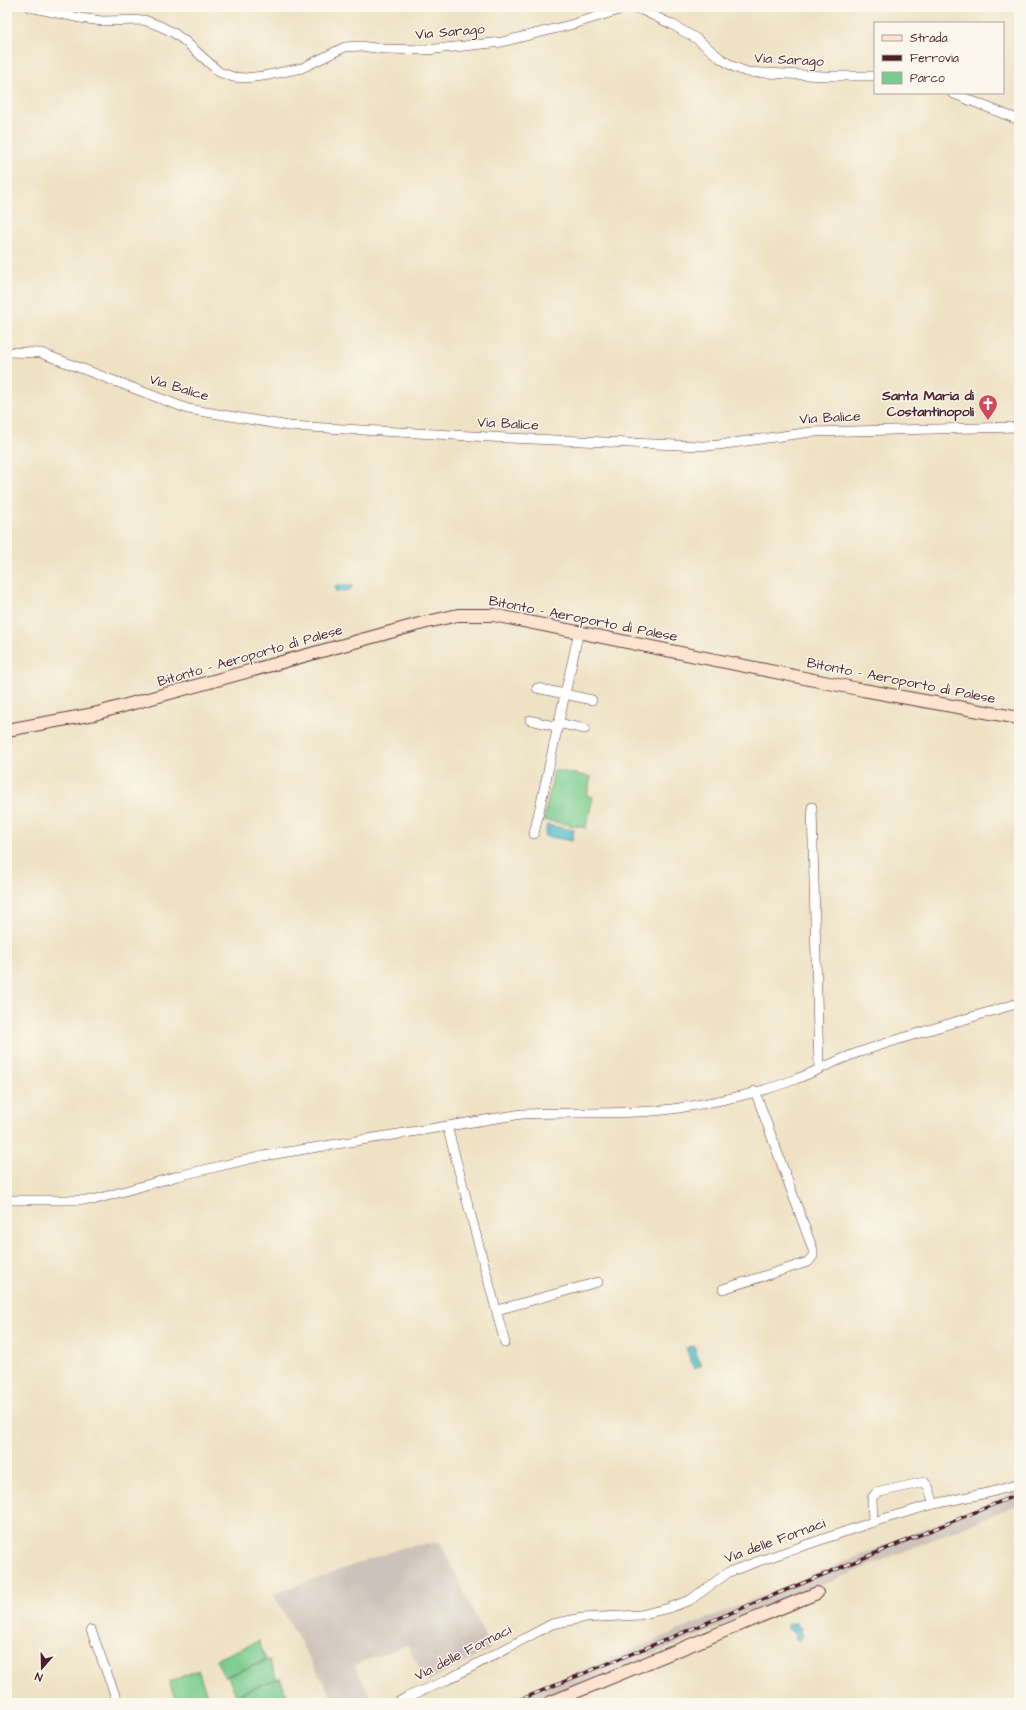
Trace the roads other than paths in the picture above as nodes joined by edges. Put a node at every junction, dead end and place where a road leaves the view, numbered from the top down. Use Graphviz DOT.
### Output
graph roads {
  1 [pos="30,7"];
  2 [pos="874,76"];
  3 [pos="954,94"];
  4 [pos="1019,120"];
  5 [pos="7,352"];
  6 [pos="1019,427"];
  7 [pos="579,631"];
  8 [pos="537,688"];
  9 [pos="565,694"];
  10 [pos="592,700"];
  11 [pos="1019,718"];
  12 [pos="530,720"];
  13 [pos="558,725"];
  14 [pos="585,729"];
  15 [pos="7,730"];
  16 [pos="812,807"];
  17 [pos="534,834"];
  18 [pos="1019,1003"];
  19 [pos="819,1069"];
  20 [pos="755,1091"];
  21 [pos="447,1126"];
  22 [pos="7,1200"];
  23 [pos="598,1282"];
  24 [pos="723,1289"];
  25 [pos="497,1310"];
  26 [pos="505,1343"];
  27 [pos="1019,1484"];
  28 [pos="934,1504"];
  29 [pos="873,1522"];
  30 [pos="817,1593"];
  31 [pos="91,1630"];
  32 [pos="552,1702"];
  33 [pos="118,1703"];
  34 [pos="397,1703"];
  1 -- 2 [label="street, Via Sarago"];
  3 -- 4 [label="street"];
  5 -- 6 [label="street, Via Balice"];
  7 -- 9 [label="street"];
  7 -- 11 [label="main road, Bitonto - Aeroporto di Palese"];
  7 -- 15 [label="main road, Bitonto - Aeroporto di Palese"];
  8 -- 9 [label="street"];
  9 -- 10 [label="street"];
  9 -- 13 [label="street"];
  12 -- 13 [label="street"];
  13 -- 14 [label="street"];
  13 -- 17 [label="street"];
  16 -- 19 [label="street"];
  18 -- 19 [label="street"];
  19 -- 20 [label="street"];
  20 -- 21 [label="street"];
  20 -- 24 [label="street"];
  21 -- 22 [label="street"];
  21 -- 25 [label="street"];
  23 -- 25 [label="street"];
  25 -- 26 [label="street"];
  27 -- 28 [label="street, Via delle Fornaci"];
  28 -- 29 [label="street, Via delle Fornaci"];
  28 -- 29 [label="street"];
  29 -- 34 [label="street, Via delle Fornaci"];
  30 -- 32 [label="main road"];
  31 -- 33 [label="street"];
}
